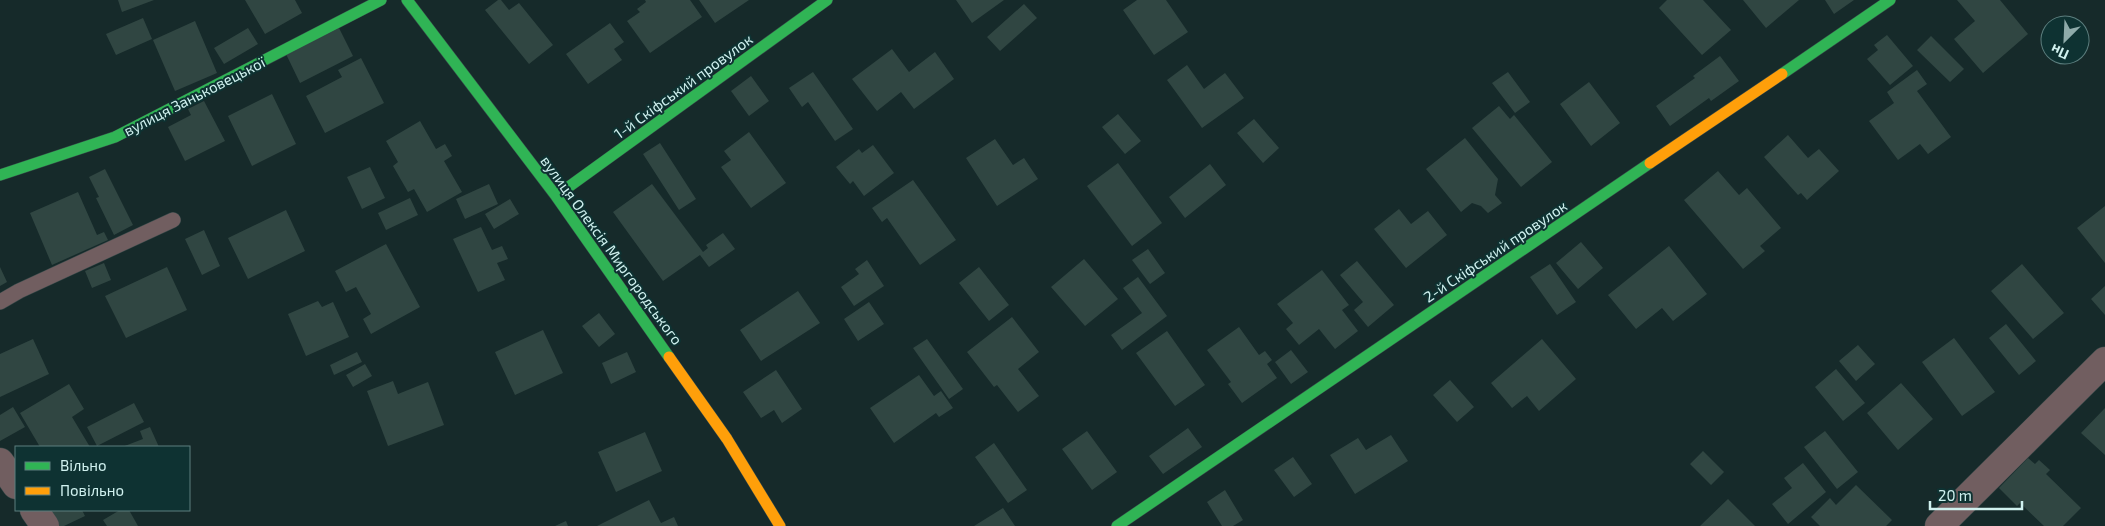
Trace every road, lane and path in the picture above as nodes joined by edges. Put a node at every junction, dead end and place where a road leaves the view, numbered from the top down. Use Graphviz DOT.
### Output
graph roads {
  1 [pos="381,0"];
  2 [pos="407,0"];
  3 [pos="827,0"];
  4 [pos="1890,0"];
  5 [pos="0,175"];
  6 [pos="556,196"];
  7 [pos="173,220"];
  8 [pos="0,302"];
  9 [pos="2105,361"];
  10 [pos="0,462"];
  11 [pos="15,484"];
  12 [pos="35,511"];
  13 [pos="45,526"];
  14 [pos="780,526"];
  15 [pos="1117,526"];
  16 [pos="1939,526"];
  1 -- 5 [label="street, вулиця Заньковецької"];
  2 -- 6 [label="street, вулиця Олексія Миргородського"];
  3 -- 6 [label="street, 1-й Скіфський провулок"];
  4 -- 15 [label="street, 2-й Скіфський провулок"];
  6 -- 14 [label="street, вулиця Олексія Миргородського"];
  7 -- 8 [label="lane"];
  9 -- 16 [label="street"];
  10 -- 11 [label="street"];
  12 -- 13 [label="street"];
}
